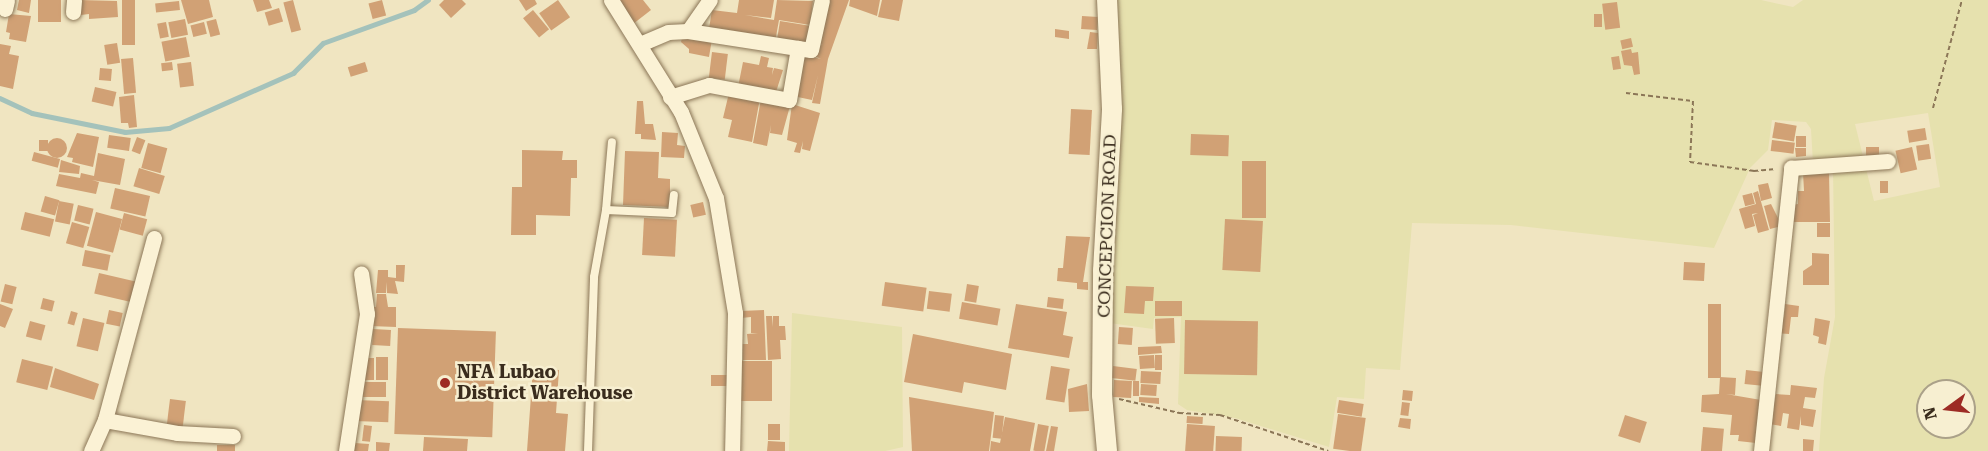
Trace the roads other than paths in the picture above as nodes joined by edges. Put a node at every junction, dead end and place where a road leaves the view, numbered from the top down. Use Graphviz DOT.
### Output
graph roads {
  1 [pos="610,0"];
  2 [pos="710,0"];
  3 [pos="822,0"];
  4 [pos="1107,0"];
  5 [pos="688,31"];
  6 [pos="640,44"];
  7 [pos="798,48"];
  8 [pos="670,97"];
  9 [pos="612,142"];
  10 [pos="1888,161"];
  11 [pos="674,195"];
  12 [pos="606,210"];
  13 [pos="154,238"];
  14 [pos="361,273"];
  15 [pos="105,420"];
  16 [pos="233,436"];
  17 [pos="91,451"];
  18 [pos="346,451"];
  19 [pos="588,451"];
  20 [pos="732,451"];
  21 [pos="1107,451"];
  22 [pos="1761,451"];
  1 -- 6 [label="street"];
  2 -- 5 [label="street"];
  3 -- 7 [label="street"];
  4 -- 21 [label="street, CONCEPCION ROAD"];
  5 -- 6 [label="street"];
  5 -- 7 [label="street"];
  6 -- 8 [label="street"];
  7 -- 8 [label="street"];
  8 -- 20 [label="street"];
  9 -- 12 [label="lane"];
  10 -- 22 [label="street"];
  11 -- 12 [label="lane"];
  12 -- 19 [label="lane"];
  13 -- 15 [label="street"];
  14 -- 18 [label="street"];
  15 -- 16 [label="street"];
  15 -- 17 [label="street"];
}
